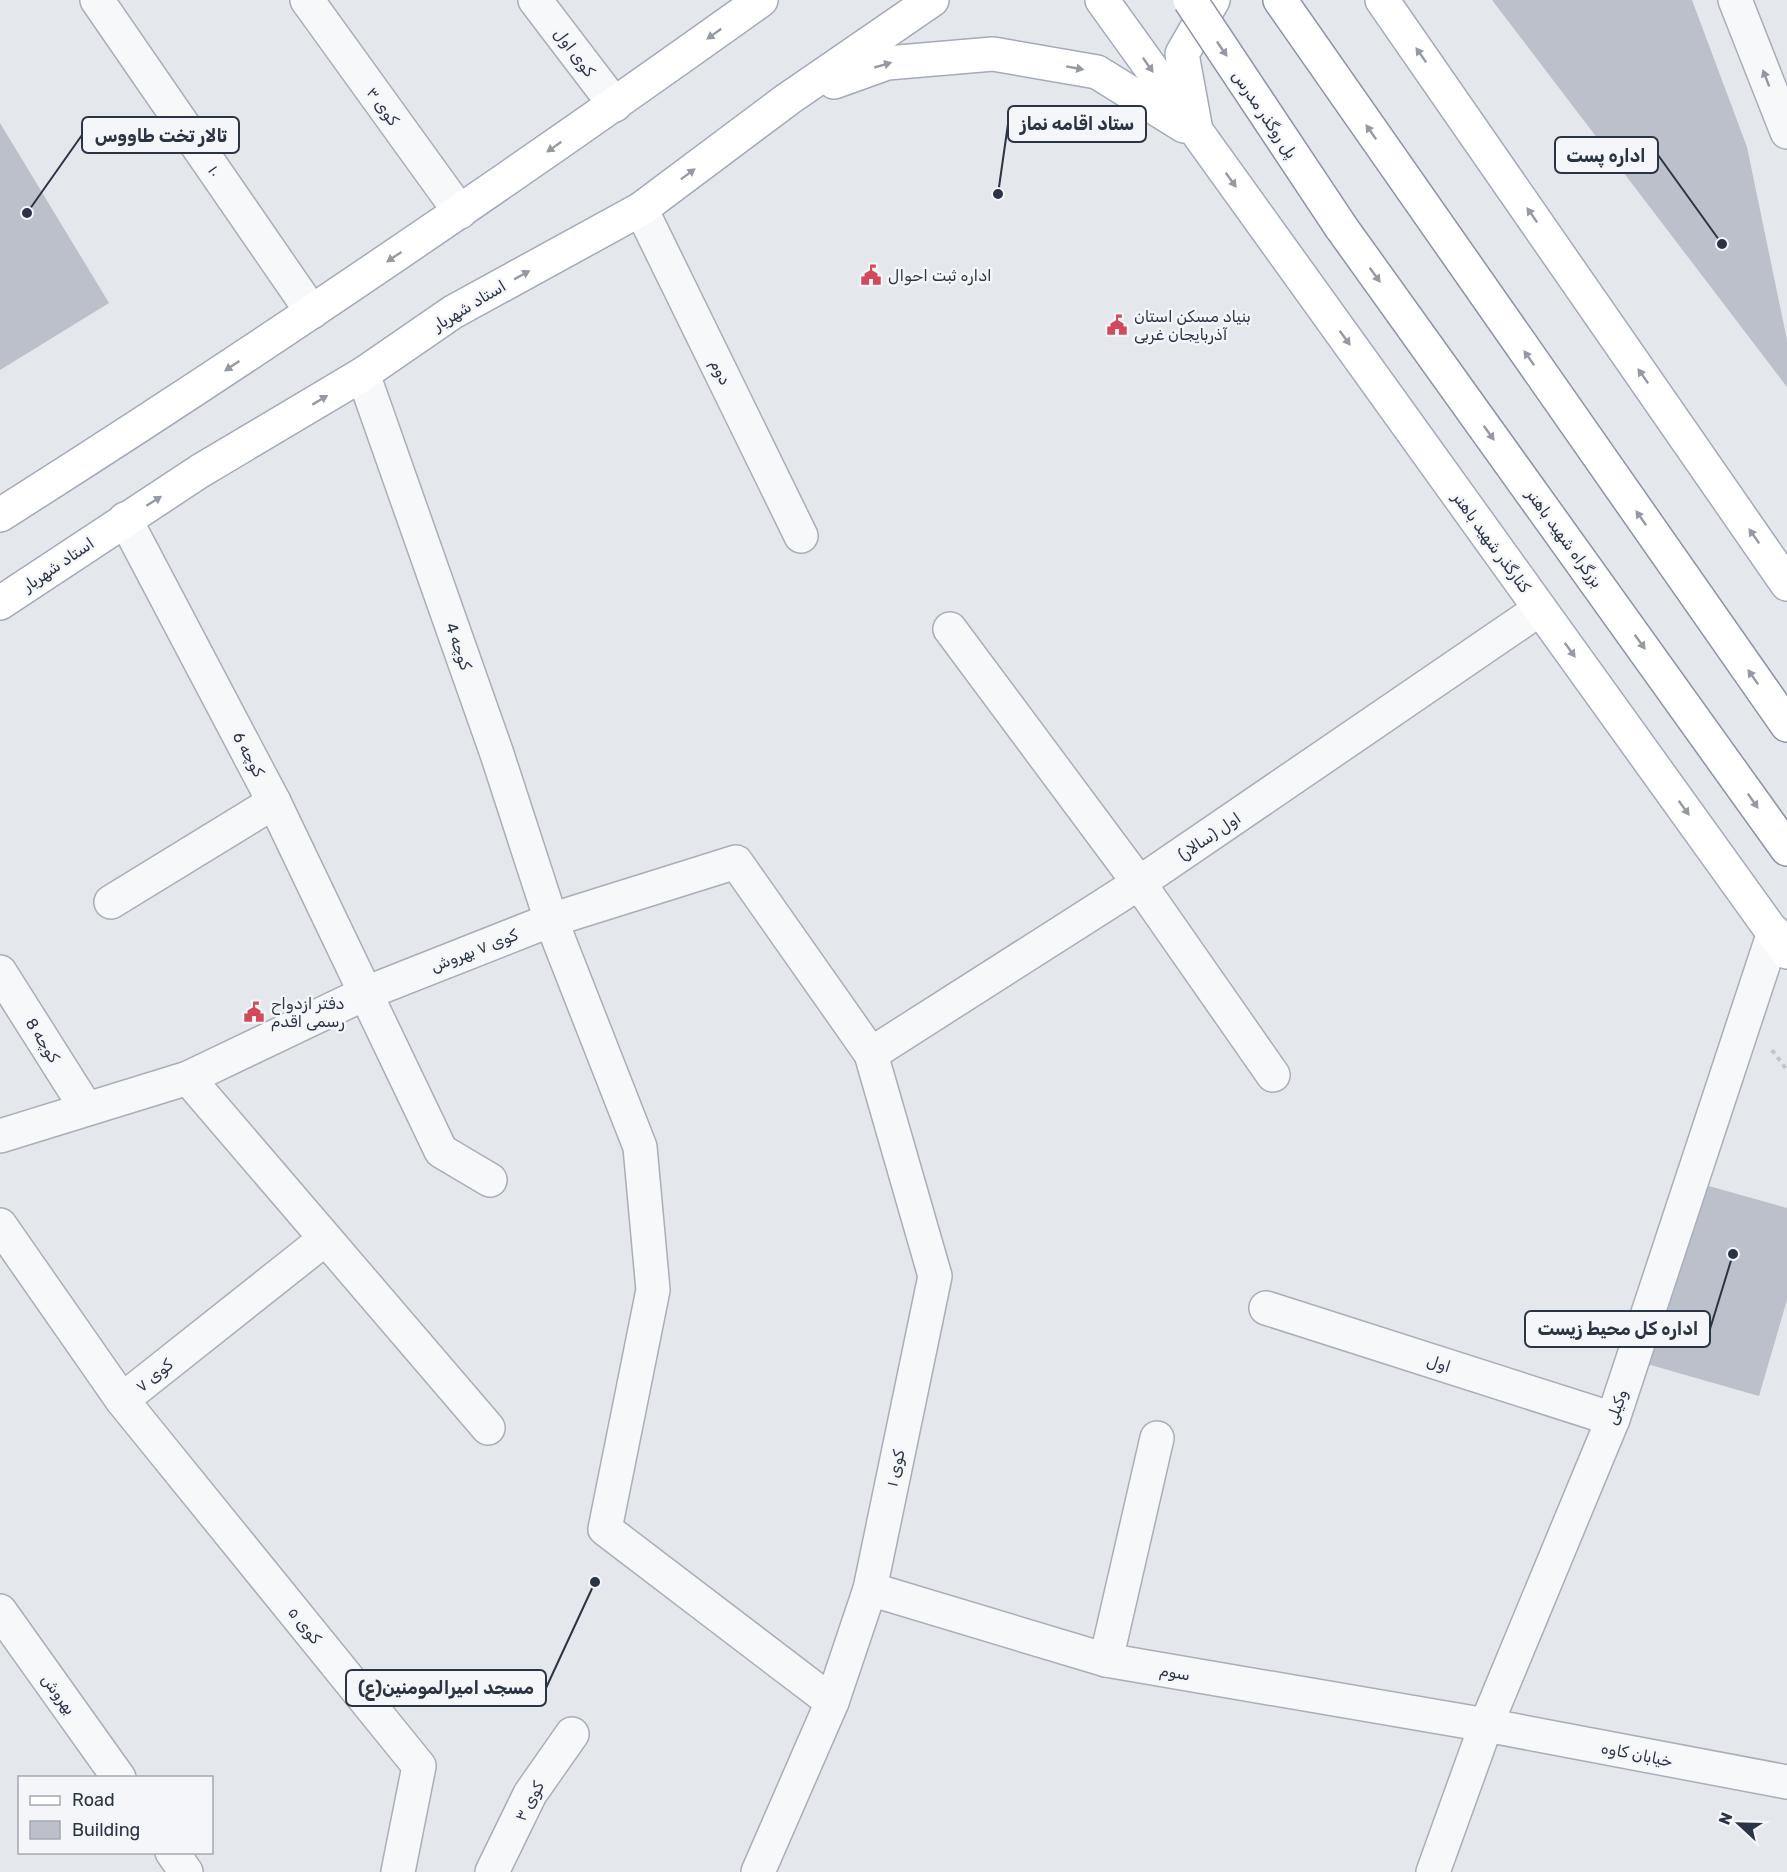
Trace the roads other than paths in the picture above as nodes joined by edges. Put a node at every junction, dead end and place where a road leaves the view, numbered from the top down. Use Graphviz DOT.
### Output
graph roads {
  1 [pos="97,0"];
  2 [pos="307,0"];
  3 [pos="535,0"];
  4 [pos="761,0"];
  5 [pos="932,0"];
  6 [pos="1102,0"];
  7 [pos="1190,0"];
  8 [pos="1213,0"];
  9 [pos="1280,0"];
  10 [pos="1382,0"];
  11 [pos="1735,0"];
  12 [pos="788,99"];
  13 [pos="615,105"];
  14 [pos="1787,132"];
  15 [pos="1196,133"];
  16 [pos="641,209"];
  17 [pos="460,212"];
  18 [pos="1341,227"];
  19 [pos="312,312"];
  20 [pos="363,374"];
  21 [pos="0,515"];
  22 [pos="125,519"];
  23 [pos="801,536"];
  24 [pos="1787,584"];
  25 [pos="0,603"];
  26 [pos="1540,609"];
  27 [pos="950,629"];
  28 [pos="1787,725"];
  29 [pos="274,802"];
  30 [pos="1787,849"];
  31 [pos="1139,883"];
  32 [pos="111,902"];
  33 [pos="550,920"];
  34 [pos="1781,942"];
  35 [pos="0,972"];
  36 [pos="366,993"];
  37 [pos="871,1054"];
  38 [pos="1273,1075"];
  39 [pos="188,1078"];
  40 [pos="86,1108"];
  41 [pos="0,1136"];
  42 [pos="490,1180"];
  43 [pos="0,1225"];
  44 [pos="325,1239"];
  45 [pos="1266,1308"];
  46 [pos="122,1400"];
  47 [pos="1613,1419"];
  48 [pos="488,1428"];
  49 [pos="1157,1438"];
  50 [pos="870,1589"];
  51 [pos="6,1633"];
  52 [pos="1106,1660"];
  53 [pos="832,1701"];
  54 [pos="1486,1725"];
  55 [pos="572,1734"];
  56 [pos="117,1776"];
  57 [pos="1787,1782"];
  58 [pos="398,1872"];
  59 [pos="492,1872"];
  60 [pos="758,1872"];
  61 [pos="1433,1872"];
  1 -- 19 [label="street, ۱۰"];
  2 -- 17 [label="street, کوی ۳"];
  3 -- 13 [label="street, کوی اول"];
  4 -- 13 [label="main road, one-way"];
  5 -- 12 [label="main road, استاد شهریار"];
  6 -- 15 [label="main road, کنارگذر شهید باهنر, one-way"];
  7 -- 18 [label="main road, پل روگذر مدرس, one-way, bridge"];
  8 -- 15 [label="main road"];
  28 -- 9 [label="main road, one-way"];
  24 -- 10 [label="main road, one-way"];
  14 -- 11 [label="street, one-way"];
  12 -- 15 [label="main road, one-way"];
  16 -- 12 [label="main road, استاد شهریار, one-way"];
  13 -- 17 [label="main road, one-way"];
  15 -- 26 [label="main road, کنارگذر شهید باهنر, one-way"];
  20 -- 16 [label="main road, استاد شهریار, one-way"];
  16 -- 23 [label="street, دوم"];
  17 -- 19 [label="main road, one-way"];
  18 -- 30 [label="main road, بزرگراه شهید باهنر, one-way"];
  19 -- 21 [label="main road, one-way"];
  22 -- 20 [label="main road, استاد شهریار, one-way"];
  20 -- 33 [label="street, کوچه 4"];
  22 -- 25 [label="main road, استاد شهریار"];
  22 -- 29 [label="street, کوچه 6"];
  26 -- 31 [label="street, اول (سالار)"];
  26 -- 34 [label="main road, کنارگذر شهید باهنر, one-way"];
  27 -- 31 [label="street"];
  29 -- 32 [label="street"];
  29 -- 36 [label="street, کوچه 6"];
  31 -- 37 [label="street, اول (سالار)"];
  31 -- 38 [label="street"];
  33 -- 36 [label="street, کوی ۷ بهروش"];
  33 -- 37 [label="street, کوی ۷ بهروش"];
  33 -- 53 [label="street, کوچه 4"];
  34 -- 47 [label="street, وکیلی"];
  35 -- 40 [label="street, کوچه 8"];
  36 -- 39 [label="street, کوی ۷ بهروش"];
  36 -- 42 [label="street, کوچه 6"];
  37 -- 50 [label="street, کوی ۱"];
  39 -- 40 [label="street, کوی ۷ بهروش"];
  39 -- 44 [label="street"];
  40 -- 41 [label="street, کوی ۷ بهروش"];
  43 -- 46 [label="street, کوی ۷"];
  44 -- 46 [label="street, کوی ۷"];
  44 -- 48 [label="street"];
  45 -- 47 [label="street, اول"];
  46 -- 58 [label="street, کوی ۵"];
  47 -- 54 [label="street, وکیلی"];
  49 -- 52 [label="street"];
  50 -- 52 [label="street, سوم"];
  50 -- 53 [label="street, کوی ۱"];
  51 -- 56 [label="street, بهروش"];
  52 -- 54 [label="street, سوم"];
  53 -- 60 [label="street, کوی ۱"];
  54 -- 57 [label="street, خیابان کاوه"];
  54 -- 61 [label="street, وکیلی"];
  55 -- 59 [label="street, کوی ۳"];
}
